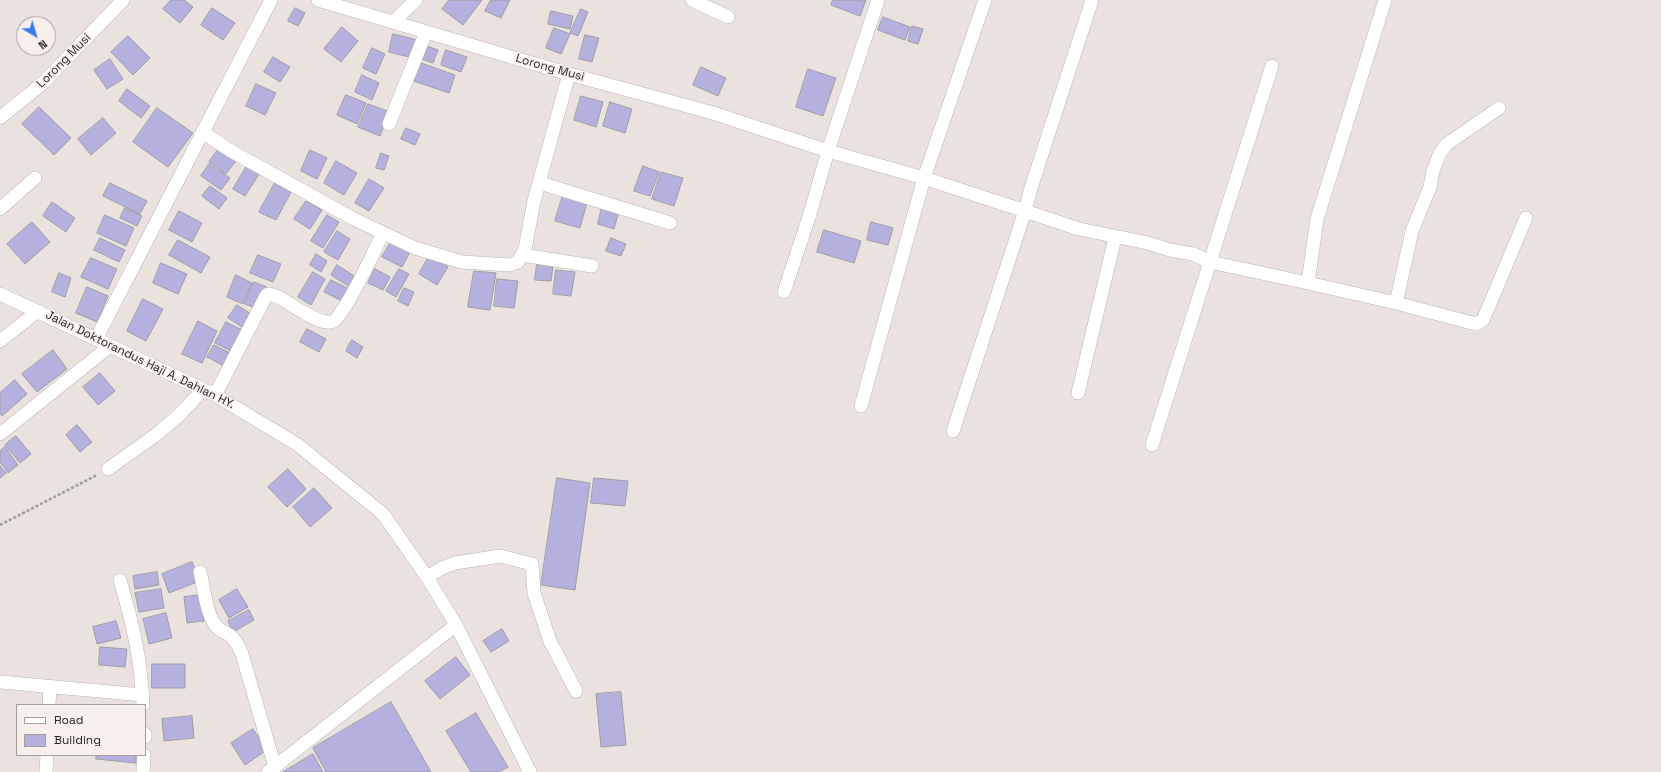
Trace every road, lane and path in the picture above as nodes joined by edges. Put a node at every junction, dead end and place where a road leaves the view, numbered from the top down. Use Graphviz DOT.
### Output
graph roads {
  1 [pos="123,0"];
  2 [pos="271,0"];
  3 [pos="318,0"];
  4 [pos="416,0"];
  5 [pos="692,0"];
  6 [pos="878,0"];
  7 [pos="985,0"];
  8 [pos="1092,0"];
  9 [pos="1385,0"];
  10 [pos="728,17"];
  11 [pos="393,22"];
  12 [pos="426,32"];
  13 [pos="1272,66"];
  14 [pos="569,74"];
  15 [pos="1499,108"];
  16 [pos="0,118"];
  17 [pos="389,124"];
  18 [pos="202,132"];
  19 [pos="828,151"];
  20 [pos="35,178"];
  21 [pos="924,178"];
  22 [pos="540,183"];
  23 [pos="0,209"];
  24 [pos="1024,211"];
  25 [pos="1526,218"];
  26 [pos="670,223"];
  27 [pos="383,233"];
  28 [pos="1115,238"];
  29 [pos="523,255"];
  30 [pos="1210,262"];
  31 [pos="592,266"];
  32 [pos="1308,284"];
  33 [pos="784,292"];
  34 [pos="0,294"];
  35 [pos="1396,303"];
  36 [pos="38,311"];
  37 [pos="96,339"];
  38 [pos="0,341"];
  39 [pos="110,346"];
  40 [pos="209,393"];
  41 [pos="1078,393"];
  42 [pos="861,406"];
  43 [pos="953,431"];
  44 [pos="0,434"];
  45 [pos="1152,445"];
  46 [pos="108,469"];
  47 [pos="0,525"];
  48 [pos="200,572"];
  49 [pos="428,577"];
  50 [pos="120,580"];
  51 [pos="456,625"];
  52 [pos="0,682"];
  53 [pos="50,687"];
  54 [pos="576,691"];
  55 [pos="143,700"];
  56 [pos="49,704"];
  57 [pos="47,756"];
  58 [pos="144,756"];
  59 [pos="271,769"];
  60 [pos="46,772"];
  61 [pos="143,772"];
  62 [pos="530,772"];
  1 -- 16 [label="street, Lorong Musi"];
  2 -- 18 [label="street"];
  3 -- 11 [label="street, Lorong Musi"];
  4 -- 11 [label="street"];
  5 -- 10 [label="street"];
  6 -- 19 [label="street"];
  7 -- 21 [label="street"];
  8 -- 24 [label="street"];
  9 -- 32 [label="street"];
  11 -- 12 [label="street, Lorong Musi"];
  12 -- 14 [label="street, Lorong Musi"];
  12 -- 17 [label="street"];
  13 -- 30 [label="street"];
  14 -- 19 [label="street, Lorong Musi"];
  14 -- 22 [label="street"];
  15 -- 35 [label="street"];
  18 -- 27 [label="street"];
  18 -- 37 [label="street"];
  19 -- 21 [label="street, Lorong Musi"];
  19 -- 33 [label="street"];
  20 -- 23 [label="street"];
  21 -- 24 [label="street, Lorong Musi"];
  21 -- 42 [label="street"];
  22 -- 26 [label="street"];
  22 -- 29 [label="street"];
  24 -- 28 [label="street, Lorong Musi"];
  24 -- 43 [label="street"];
  25 -- 35 [label="street, Lorong Musi"];
  27 -- 29 [label="street"];
  27 -- 40 [label="street"];
  28 -- 30 [label="street, Lorong Musi"];
  28 -- 41 [label="street"];
  29 -- 31 [label="street"];
  30 -- 32 [label="street, Lorong Musi"];
  30 -- 45 [label="street"];
  32 -- 35 [label="street, Lorong Musi"];
  34 -- 36 [label="street, Jalan Doktorandus Haji A. Dahlan HY."];
  36 -- 37 [label="street, Jalan Doktorandus Haji A. Dahlan HY."];
  36 -- 38 [label="street"];
  37 -- 39 [label="street, Jalan Doktorandus Haji A. Dahlan HY."];
  39 -- 40 [label="street, Jalan Doktorandus Haji A. Dahlan HY."];
  39 -- 44 [label="street"];
  40 -- 46 [label="street"];
  40 -- 49 [label="street, Jalan Doktorandus Haji A. Dahlan HY."];
  46 -- 47 [label="path"];
  48 -- 59 [label="street"];
  49 -- 51 [label="street, Jalan Doktorandus Haji A. Dahlan HY."];
  49 -- 54 [label="street"];
  50 -- 55 [label="street"];
  51 -- 59 [label="street"];
  51 -- 62 [label="street, Jalan Doktorandus Haji A. Dahlan HY."];
  52 -- 53 [label="street"];
  53 -- 55 [label="street"];
  53 -- 56 [label="street"];
  57 -- 60 [label="street"];
  58 -- 61 [label="street"];
}
